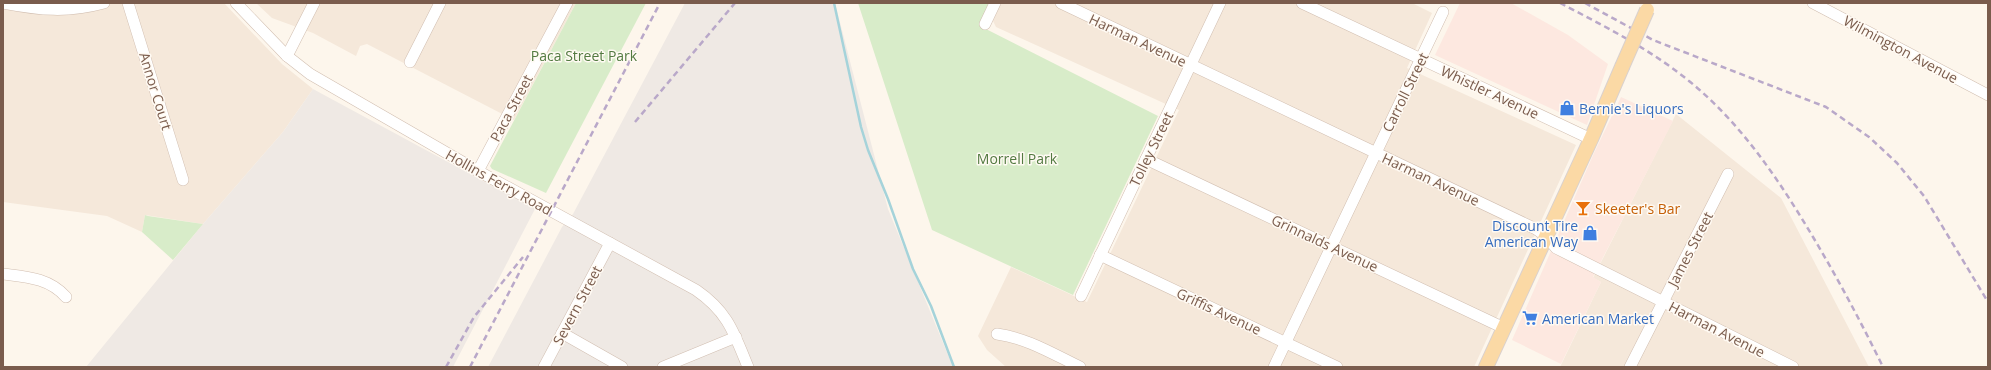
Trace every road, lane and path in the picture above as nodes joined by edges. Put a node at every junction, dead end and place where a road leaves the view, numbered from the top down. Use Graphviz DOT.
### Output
graph roads {
  1 [pos="3,3"];
  2 [pos="104,3"];
  3 [pos="128,3"];
  4 [pos="236,3"];
  5 [pos="314,3"];
  6 [pos="440,3"];
  7 [pos="567,3"];
  8 [pos="995,3"];
  9 [pos="1061,3"];
  10 [pos="1220,3"];
  11 [pos="1302,3"];
  12 [pos="1815,3"];
  13 [pos="1647,5"];
  14 [pos="1443,12"];
  15 [pos="985,24"];
  16 [pos="287,56"];
  17 [pos="1421,59"];
  18 [pos="410,62"];
  19 [pos="1191,65"];
  20 [pos="1988,95"];
  21 [pos="1591,139"];
  22 [pos="1376,153"];
  23 [pos="1146,159"];
  24 [pos="478,171"];
  25 [pos="1728,174"];
  26 [pos="183,180"];
  27 [pos="1546,236"];
  28 [pos="610,243"];
  29 [pos="1331,246"];
  30 [pos="1100,255"];
  31 [pos="3,274"];
  32 [pos="1081,296"];
  33 [pos="66,297"];
  34 [pos="1663,302"];
  35 [pos="1504,328"];
  36 [pos="562,334"];
  37 [pos="997,334"];
  38 [pos="736,337"];
  39 [pos="1285,342"];
  40 [pos="544,367"];
  41 [pos="622,367"];
  42 [pos="663,367"];
  43 [pos="748,367"];
  44 [pos="1080,367"];
  45 [pos="1274,367"];
  46 [pos="1337,367"];
  47 [pos="1486,367"];
  48 [pos="1630,367"];
  49 [pos="1793,367"];
  1 -- 2 [label="street"];
  3 -- 26 [label="street, Annor Court"];
  4 -- 16 [label="street, Hollins Ferry Road"];
  5 -- 16 [label="street"];
  6 -- 18 [label="street"];
  7 -- 24 [label="street, Paca Street"];
  8 -- 15 [label="street"];
  9 -- 19 [label="street, Harman Avenue"];
  10 -- 19 [label="street, Tolley Street"];
  11 -- 17 [label="street, Whistler Avenue"];
  12 -- 20 [label="street, Wilmington Avenue"];
  13 -- 21 [label="main road, bridge"];
  14 -- 17 [label="street, Carroll Street"];
  16 -- 24 [label="street, Hollins Ferry Road"];
  17 -- 21 [label="street, Whistler Avenue"];
  17 -- 22 [label="street, Carroll Street"];
  19 -- 22 [label="street, Harman Avenue"];
  19 -- 23 [label="street, Tolley Street"];
  21 -- 27 [label="main road"];
  22 -- 27 [label="street, Harman Avenue"];
  22 -- 29 [label="street, Carroll Street"];
  23 -- 29 [label="street, Grinnalds Avenue"];
  23 -- 30 [label="street, Tolley Street"];
  24 -- 28 [label="street, Hollins Ferry Road"];
  25 -- 34 [label="street, James Street"];
  27 -- 34 [label="street, Harman Avenue"];
  27 -- 35 [label="main road"];
  28 -- 36 [label="street, Severn Street"];
  28 -- 38 [label="street, Hollins Ferry Road"];
  29 -- 35 [label="street, Grinnalds Avenue"];
  29 -- 39 [label="street, Carroll Street"];
  30 -- 32 [label="street, Tolley Street"];
  30 -- 39 [label="street, Griffis Avenue"];
  31 -- 33 [label="street"];
  34 -- 48 [label="street, James Street"];
  34 -- 49 [label="street, Harman Avenue"];
  35 -- 47 [label="main road"];
  36 -- 40 [label="street, Severn Street"];
  36 -- 41 [label="street"];
  37 -- 44 [label="street"];
  38 -- 42 [label="street"];
  38 -- 43 [label="street, Hollins Ferry Road"];
  39 -- 45 [label="street, Carroll Street"];
  39 -- 46 [label="street, Griffis Avenue"];
}
